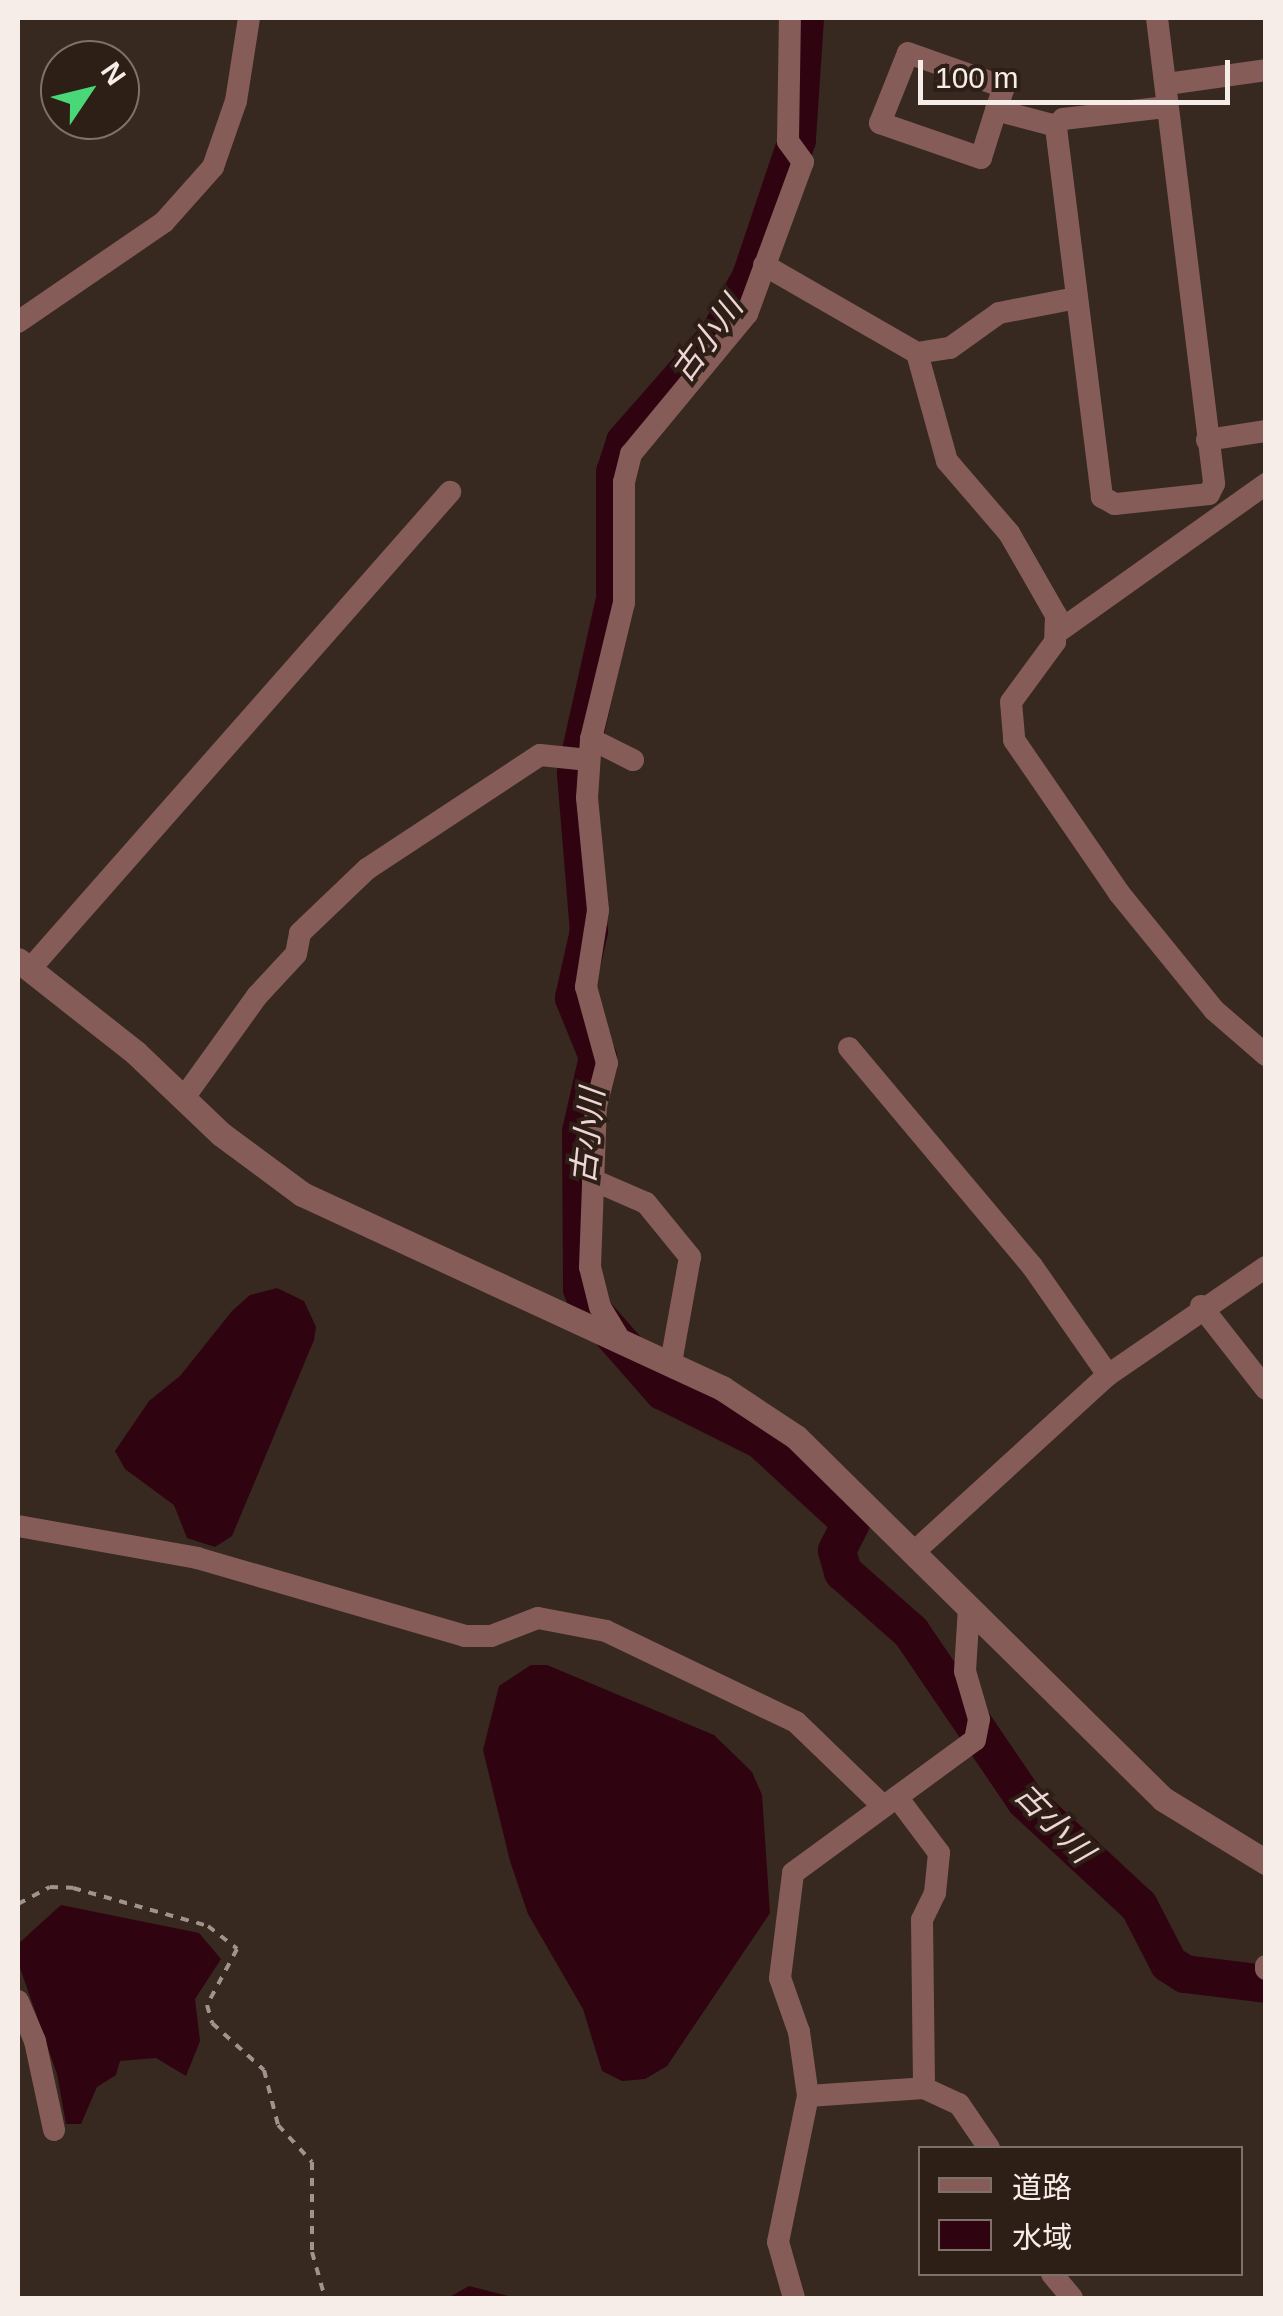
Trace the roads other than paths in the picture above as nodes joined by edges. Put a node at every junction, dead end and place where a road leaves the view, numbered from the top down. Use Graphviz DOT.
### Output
graph roads {
  1 [pos="249,18"];
  2 [pos="790,18"];
  3 [pos="1156,18"];
  4 [pos="1266,70"];
  5 [pos="1167,96"];
  6 [pos="996,110"];
  7 [pos="1056,126"];
  8 [pos="764,265"];
  9 [pos="1076,298"];
  10 [pos="18,322"];
  11 [pos="917,353"];
  12 [pos="1266,431"];
  13 [pos="1207,440"];
  14 [pos="1266,484"];
  15 [pos="450,492"];
  16 [pos="1060,631"];
  17 [pos="590,750"];
  18 [pos="633,760"];
  19 [pos="24,964"];
  20 [pos="849,1048"];
  21 [pos="1266,1055"];
  22 [pos="183,1099"];
  23 [pos="593,1180"];
  24 [pos="1266,1268"];
  25 [pos="1202,1306"];
  26 [pos="620,1340"];
  27 [pos="671,1363"];
  28 [pos="1108,1376"];
  29 [pos="1266,1389"];
  30 [pos="18,1526"];
  31 [pos="914,1552"];
  32 [pos="969,1608"];
  33 [pos="890,1802"];
  34 [pos="1266,1862"];
  35 [pos="18,2001"];
  36 [pos="924,2088"];
  37 [pos="808,2096"];
  38 [pos="54,2130"];
  39 [pos="988,2146"];
  40 [pos="1054,2276"];
  41 [pos="794,2298"];
  42 [pos="1072,2298"];
  1 -- 10 [label="street"];
  2 -- 8 [label="street"];
  3 -- 5 [label="street"];
  4 -- 5 [label="street"];
  5 -- 7 [label="street"];
  5 -- 13 [label="street"];
  6 -- 6 [label="street"];
  6 -- 7 [label="street"];
  7 -- 9 [label="street"];
  8 -- 11 [label="street"];
  8 -- 17 [label="street"];
  9 -- 11 [label="street"];
  9 -- 13 [label="street"];
  11 -- 16 [label="street"];
  12 -- 13 [label="street"];
  14 -- 16 [label="street"];
  15 -- 19 [label="street"];
  16 -- 21 [label="street"];
  17 -- 18 [label="street"];
  17 -- 22 [label="street"];
  17 -- 23 [label="street"];
  19 -- 22 [label="street"];
  20 -- 28 [label="street"];
  22 -- 26 [label="street"];
  23 -- 26 [label="street"];
  23 -- 27 [label="street"];
  24 -- 25 [label="street"];
  25 -- 28 [label="street"];
  25 -- 29 [label="street"];
  26 -- 27 [label="street"];
  27 -- 31 [label="street"];
  28 -- 31 [label="street"];
  30 -- 33 [label="street"];
  31 -- 32 [label="street"];
  32 -- 33 [label="street"];
  32 -- 34 [label="street"];
  33 -- 36 [label="street"];
  33 -- 37 [label="street"];
  35 -- 38 [label="street"];
  36 -- 37 [label="street"];
  36 -- 39 [label="street"];
  37 -- 41 [label="street"];
  40 -- 42 [label="street"];
}
